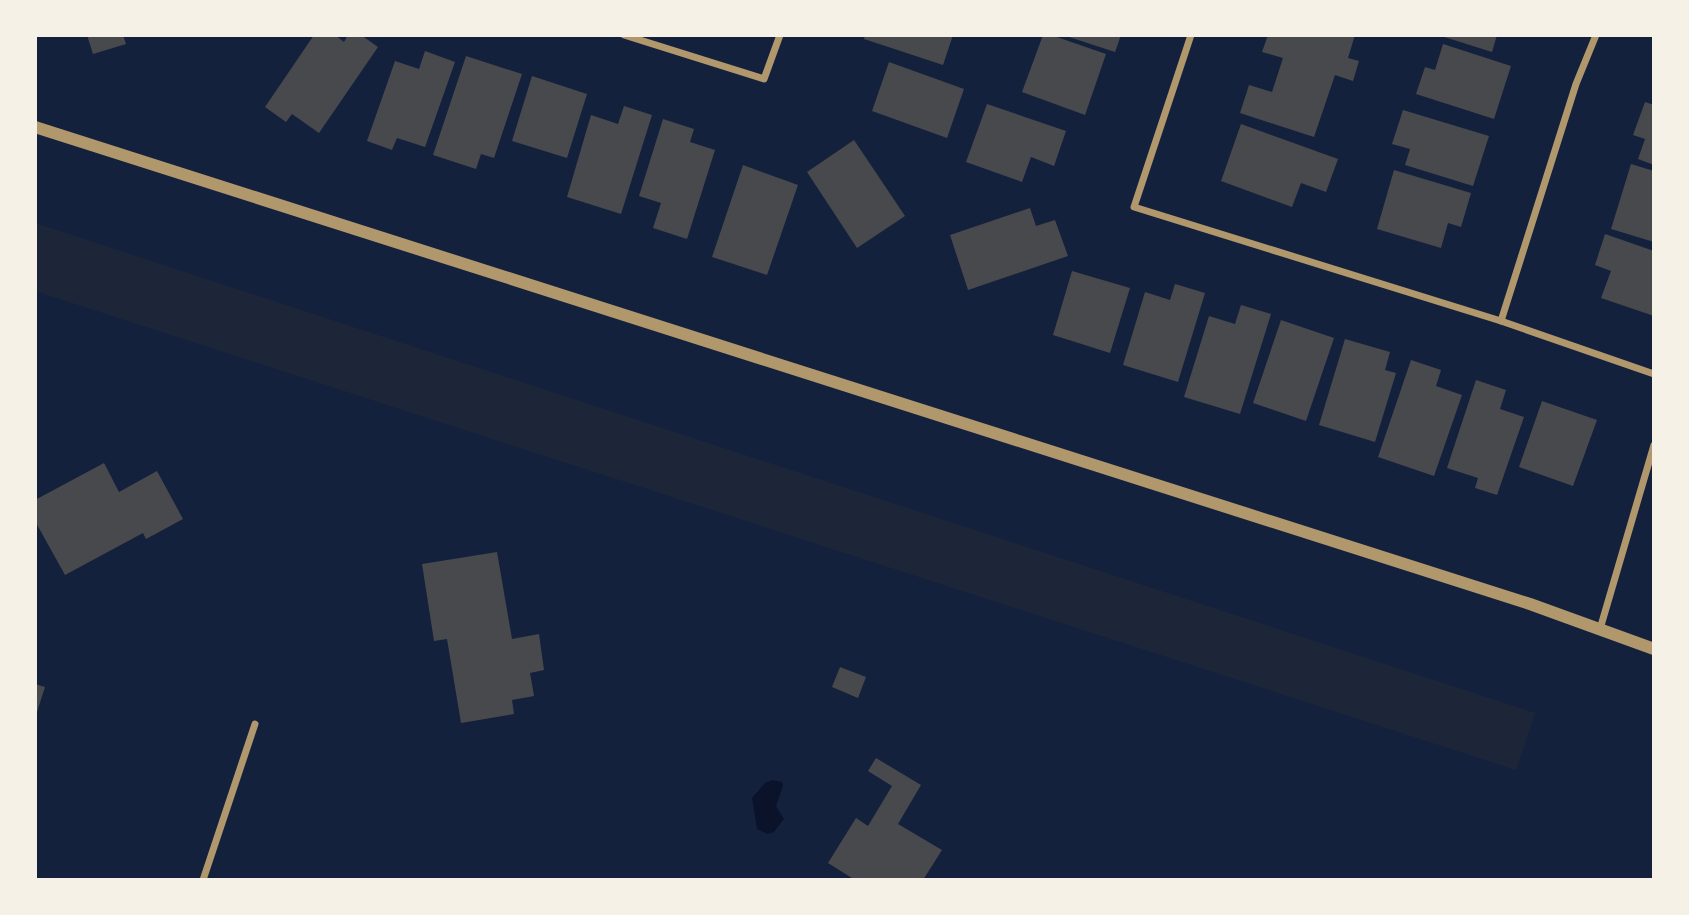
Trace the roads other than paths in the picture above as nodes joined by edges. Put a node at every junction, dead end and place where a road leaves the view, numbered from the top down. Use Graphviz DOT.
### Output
graph roads {
  1 [pos="624,35"];
  2 [pos="780,35"];
  3 [pos="1191,35"];
  4 [pos="1596,35"];
  5 [pos="35,127"];
  6 [pos="1502,321"];
  7 [pos="1654,374"];
  8 [pos="1654,444"];
  9 [pos="1600,629"];
  10 [pos="1654,649"];
  11 [pos="255,724"];
  12 [pos="203,880"];
  1 -- 2 [label="street"];
  3 -- 6 [label="street"];
  4 -- 6 [label="street"];
  5 -- 9 [label="street"];
  6 -- 7 [label="street"];
  8 -- 9 [label="street"];
  9 -- 10 [label="street"];
  11 -- 12 [label="street"];
}
